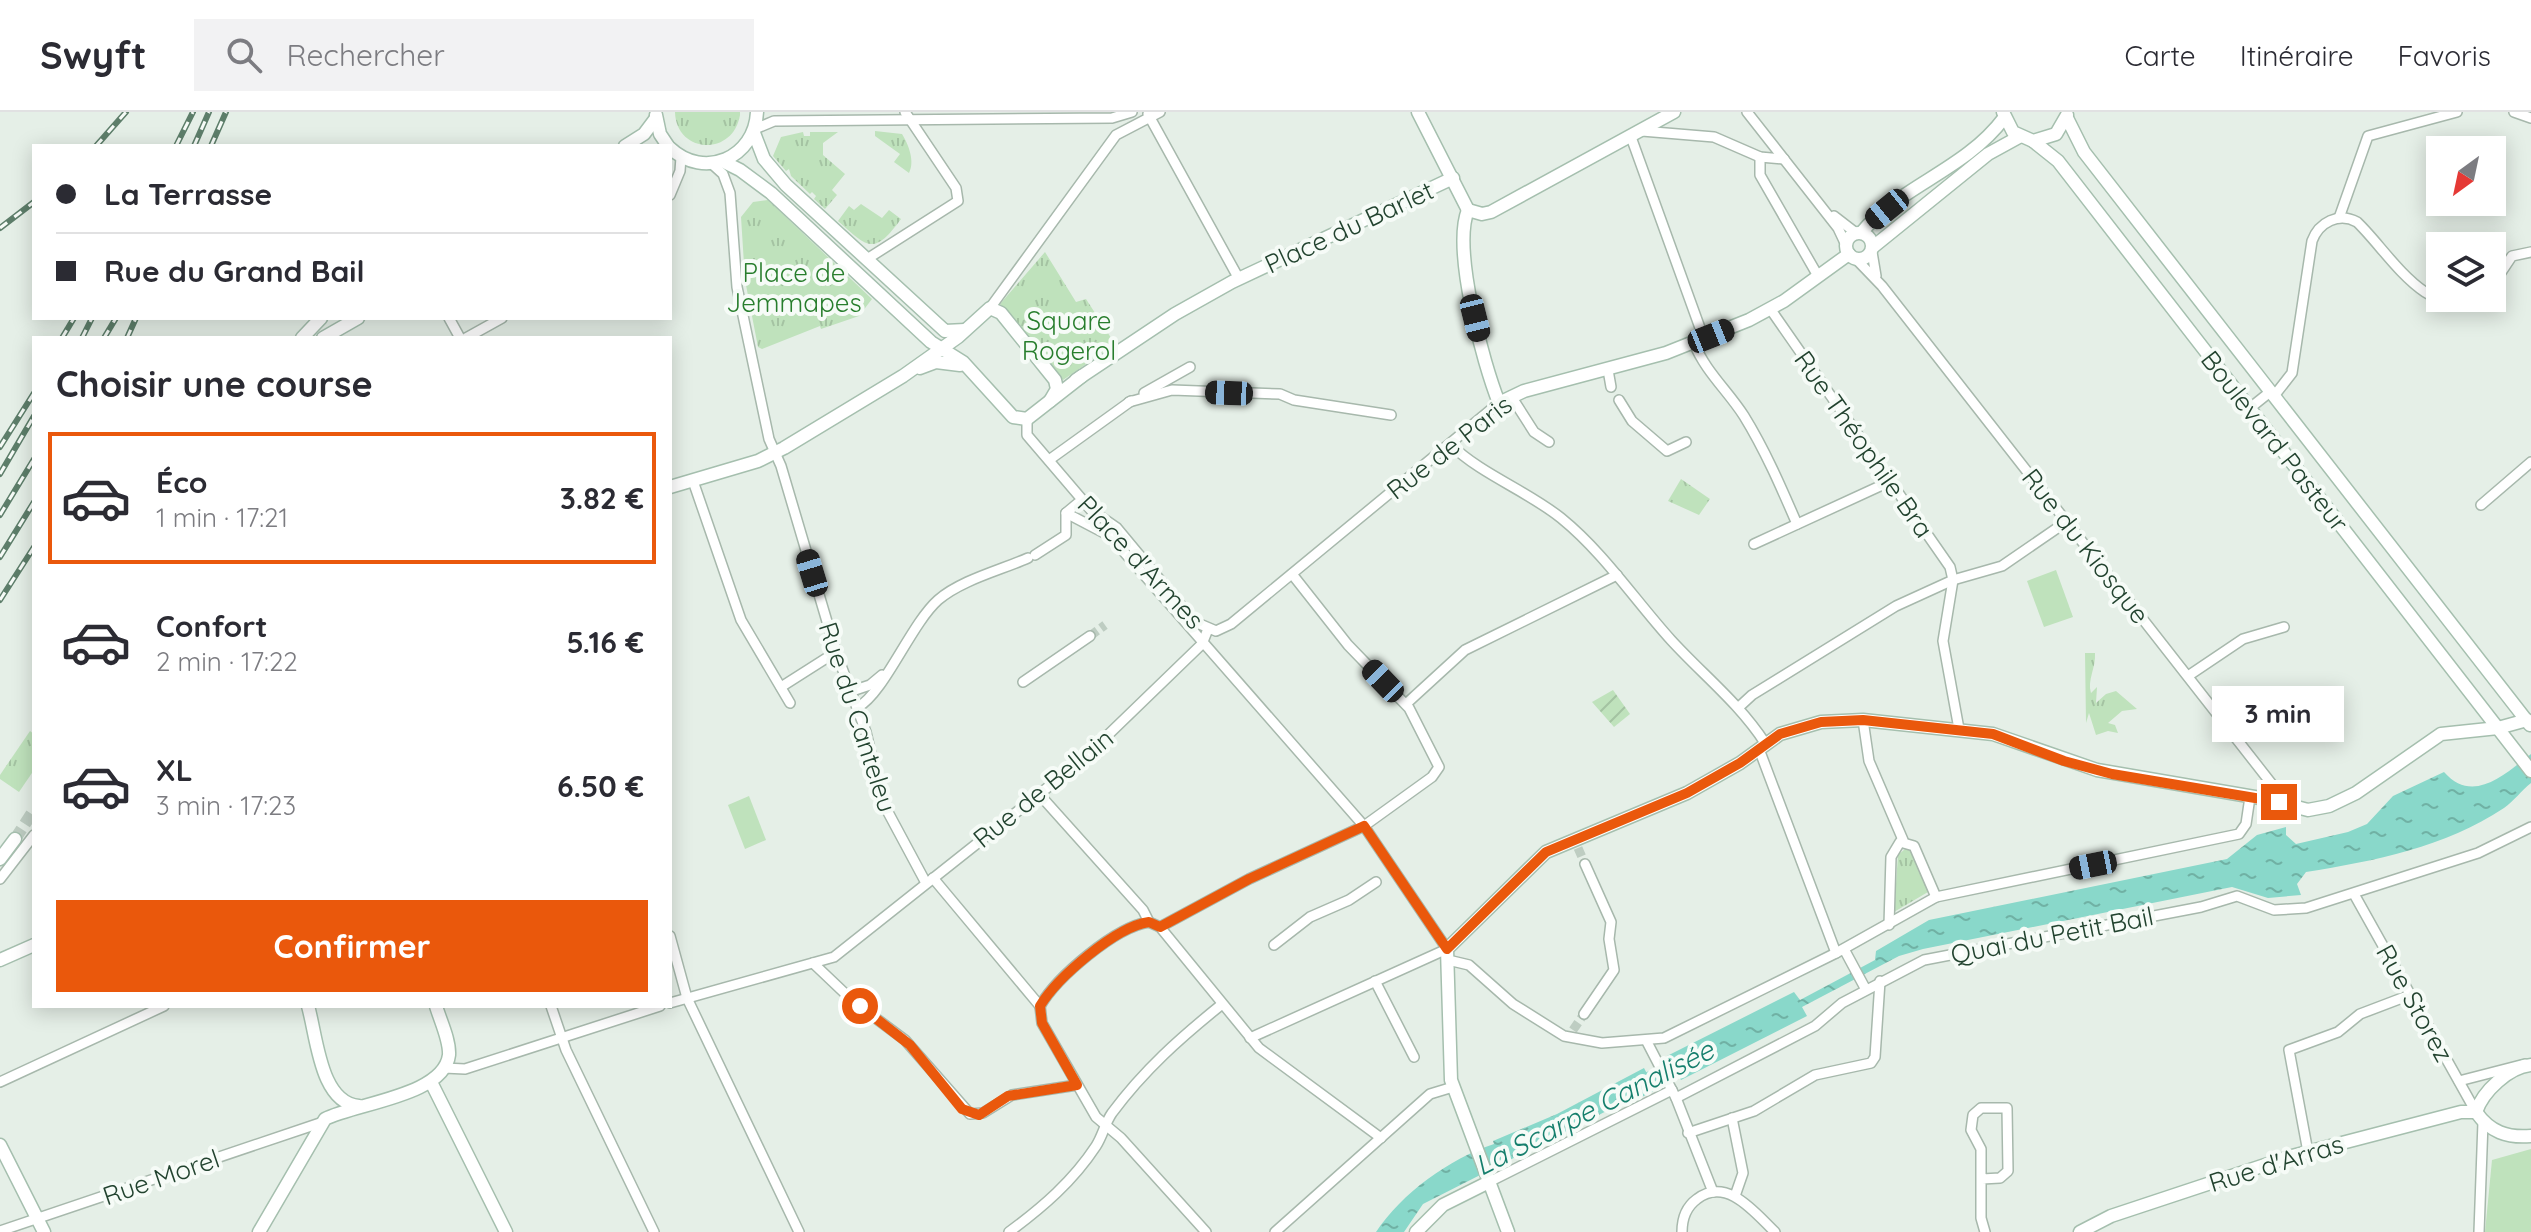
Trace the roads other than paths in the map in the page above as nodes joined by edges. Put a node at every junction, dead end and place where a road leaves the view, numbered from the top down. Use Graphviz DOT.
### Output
graph roads {
  1 [pos="1132,112"];
  2 [pos="1418,112"];
  3 [pos="1674,112"];
  4 [pos="1747,112"];
  5 [pos="2457,112"];
  6 [pos="2514,112"];
  7 [pos="1152,114"];
  8 [pos="2002,114"];
  9 [pos="656,115"];
  10 [pos="2067,115"];
  11 [pos="908,117"];
  12 [pos="2531,118"];
  13 [pos="757,121"];
  14 [pos="1637,134"];
  15 [pos="2019,137"];
  16 [pos="2033,141"];
  17 [pos="628,144"];
  18 [pos="669,144"];
  19 [pos="673,152"];
  20 [pos="1760,157"];
  21 [pos="1784,159"];
  22 [pos="717,163"];
  23 [pos="1453,178"];
  24 [pos="672,190"];
  25 [pos="1822,207"];
  26 [pos="1468,210"];
  27 [pos="2339,218"];
  28 [pos="1859,232"];
  29 [pos="1872,249"];
  30 [pos="1850,252"];
  31 [pos="2531,252"];
  32 [pos="867,259"];
  33 [pos="2506,265"];
  34 [pos="1818,276"];
  35 [pos="1239,279"];
  36 [pos="1882,286"];
  37 [pos="2426,293"];
  38 [pos="990,308"];
  39 [pos="1771,310"];
  40 [pos="319,320"];
  41 [pos="354,320"];
  42 [pos="498,320"];
  43 [pos="965,330"];
  44 [pos="304,336"];
  45 [pos="326,336"];
  46 [pos="470,336"];
  47 [pos="1699,341"];
  48 [pos="938,349"];
  49 [pos="1190,367"];
  50 [pos="1608,370"];
  51 [pos="973,373"];
  52 [pos="903,376"];
  53 [pos="1082,376"];
  54 [pos="1054,377"];
  55 [pos="1611,387"];
  56 [pos="2272,394"];
  57 [pos="1511,396"];
  58 [pos="1619,400"];
  59 [pos="1050,401"];
  60 [pos="1129,402"];
  61 [pos="1499,403"];
  62 [pos="2250,408"];
  63 [pos="1391,415"];
  64 [pos="1027,419"];
  65 [pos="1549,442"];
  66 [pos="1686,442"];
  67 [pos="1450,444"];
  68 [pos="774,454"];
  69 [pos="1049,460"];
  70 [pos="2531,462"];
  71 [pos="693,481"];
  72 [pos="1891,481"];
  73 [pos="672,486"];
  74 [pos="1078,503"];
  75 [pos="2481,505"];
  76 [pos="1066,513"];
  77 [pos="2066,522"];
  78 [pos="1797,524"];
  79 [pos="1754,544"];
  80 [pos="1292,574"];
  81 [pos="1617,575"];
  82 [pos="1953,580"];
  83 [pos="2284,627"];
  84 [pos="1208,629"];
  85 [pos="1090,636"];
  86 [pos="1202,644"];
  87 [pos="836,652"];
  88 [pos="885,673"];
  89 [pos="2188,676"];
  90 [pos="1023,682"];
  91 [pos="781,687"];
  92 [pos="1156,687"];
  93 [pos="852,691"];
  94 [pos="790,703"];
  95 [pos="1406,704"];
  96 [pos="858,707"];
  97 [pos="1739,707"];
  98 [pos="1863,720"];
  99 [pos="2530,721"];
  100 [pos="2498,728"];
  101 [pos="1959,729"];
  102 [pos="1762,746"];
  103 [pos="2531,771"];
  104 [pos="1039,794"];
  105 [pos="2250,797"];
  106 [pos="2289,806"];
  107 [pos="1364,826"];
  108 [pos="2531,827"];
  109 [pos="32,838"];
  110 [pos="15,839"];
  111 [pos="1903,840"];
  112 [pos="0,859"];
  113 [pos="1585,864"];
  114 [pos="1395,871"];
  115 [pos="0,879"];
  116 [pos="929,881"];
  117 [pos="2354,894"];
  118 [pos="1936,897"];
  119 [pos="1149,922"];
  120 [pos="1889,925"];
  121 [pos="1160,927"];
  122 [pos="672,943"];
  123 [pos="1274,945"];
  124 [pos="32,946"];
  125 [pos="1840,951"];
  126 [pos="1448,954"];
  127 [pos="0,960"];
  128 [pos="813,963"];
  129 [pos="1375,981"];
  130 [pos="1880,981"];
  131 [pos="1863,984"];
  132 [pos="2410,995"];
  133 [pos="687,998"];
  134 [pos="672,1002"];
  135 [pos="1221,1005"];
  136 [pos="1040,1006"];
  137 [pos="160,1008"];
  138 [pos="309,1008"];
  139 [pos="437,1008"];
  140 [pos="552,1008"];
  141 [pos="654,1008"];
  142 [pos="1584,1014"];
  143 [pos="561,1038"];
  144 [pos="1250,1038"];
  145 [pos="1646,1040"];
  146 [pos="1414,1057"];
  147 [pos="2531,1065"];
  148 [pos="444,1068"];
  149 [pos="2459,1081"];
  150 [pos="0,1082"];
  151 [pos="431,1082"];
  152 [pos="1077,1085"];
  153 [pos="1453,1087"];
  154 [pos="1672,1090"];
  155 [pos="363,1105"];
  156 [pos="2479,1117"];
  157 [pos="1732,1118"];
  158 [pos="323,1122"];
  159 [pos="1105,1126"];
  160 [pos="1688,1133"];
  161 [pos="2531,1136"];
  162 [pos="1381,1138"];
  163 [pos="0,1145"];
  164 [pos="2308,1152"];
  165 [pos="1488,1178"];
  166 [pos="1982,1179"];
  167 [pos="1713,1192"];
  168 [pos="1735,1196"];
  169 [pos="38,1218"];
  170 [pos="0,1231"];
  171 [pos="1418,1231"];
  172 [pos="44,1232"];
  173 [pos="259,1232"];
  174 [pos="506,1232"];
  175 [pos="654,1232"];
  176 [pos="799,1232"];
  177 [pos="1009,1232"];
  178 [pos="1206,1232"];
  179 [pos="1275,1232"];
  180 [pos="1508,1232"];
  181 [pos="1682,1232"];
  182 [pos="1775,1232"];
  183 [pos="1985,1232"];
  184 [pos="2080,1232"];
  185 [pos="2479,1232"];
  1 -- 11 [label="street"];
  2 -- 23 [label="street, Place du Barlet"];
  3 -- 14 [label="street"];
  4 -- 21 [label="street"];
  5 -- 27 [label="street"];
  6 -- 12 [label="street"];
  7 -- 35 [label="street, Place du Barlet"];
  7 -- 38 [label="street"];
  8 -- 15 [label="street"];
  8 -- 28 [label="street"];
  9 -- 17 [label="street"];
  9 -- 18 [label="street"];
  10 -- 16 [label="street"];
  10 -- 56 [label="street, Boulevard Pasteur"];
  11 -- 13 [label="street"];
  11 -- 32 [label="street"];
  13 -- 22 [label="street"];
  13 -- 32 [label="street"];
  14 -- 20 [label="street"];
  14 -- 26 [label="street"];
  14 -- 47 [label="street"];
  15 -- 16 [label="street"];
  15 -- 29 [label="street"];
  16 -- 62 [label="street, Boulevard Pasteur"];
  19 -- 22 [label="street"];
  19 -- 24 [label="street"];
  20 -- 21 [label="street"];
  20 -- 34 [label="street"];
  21 -- 25 [label="street"];
  22 -- 48 [label="street"];
  22 -- 68 [label="street, Rue du Canteleu"];
  23 -- 26 [label="street, Place du Barlet"];
  23 -- 35 [label="street, Place du Barlet"];
  25 -- 28 [label="street"];
  25 -- 30 [label="street, Rue du Kiosque"];
  26 -- 61 [label="street"];
  27 -- 37 [label="street"];
  27 -- 56 [label="street"];
  28 -- 29 [label="street"];
  28 -- 30 [label="street"];
  29 -- 30 [label="street"];
  29 -- 36 [label="street, Rue du Kiosque"];
  30 -- 34 [label="street, Rue de Paris"];
  30 -- 36 [label="street, Rue du Kiosque"];
  31 -- 33 [label="street"];
  32 -- 43 [label="street"];
  34 -- 39 [label="street, Rue de Paris"];
  35 -- 53 [label="street"];
  36 -- 77 [label="street, Rue du Kiosque"];
  38 -- 43 [label="street"];
  38 -- 54 [label="street"];
  39 -- 47 [label="street, Rue de Paris"];
  39 -- 72 [label="street, Rue Théophile Bra"];
  40 -- 44 [label="street"];
  41 -- 45 [label="street"];
  42 -- 46 [label="street"];
  43 -- 48 [label="street"];
  47 -- 50 [label="street, Rue de Paris"];
  47 -- 78 [label="street"];
  48 -- 51 [label="street"];
  48 -- 52 [label="street"];
  49 -- 60 [label="street"];
  50 -- 55 [label="street"];
  50 -- 57 [label="street, Rue de Paris"];
  51 -- 52 [label="street"];
  51 -- 64 [label="street"];
  52 -- 68 [label="street"];
  53 -- 54 [label="street"];
  53 -- 59 [label="street"];
  54 -- 59 [label="street"];
  56 -- 62 [label="street"];
  56 -- 99 [label="street, Boulevard Pasteur"];
  57 -- 61 [label="street, Rue de Paris"];
  57 -- 65 [label="street"];
  58 -- 66 [label="street"];
  59 -- 64 [label="street"];
  60 -- 63 [label="street"];
  60 -- 69 [label="street"];
  61 -- 67 [label="street, Rue de Paris"];
  62 -- 100 [label="street, Boulevard Pasteur"];
  64 -- 69 [label="street, Place d'Armes"];
  67 -- 80 [label="street, Rue de Paris"];
  67 -- 81 [label="street"];
  68 -- 71 [label="street"];
  68 -- 87 [label="street, Rue du Canteleu"];
  69 -- 84 [label="street, Place d'Armes"];
  70 -- 75 [label="street"];
  71 -- 73 [label="street"];
  71 -- 91 [label="street"];
  72 -- 78 [label="street"];
  72 -- 82 [label="street, Rue Théophile Bra"];
  74 -- 76 [label="street"];
  76 -- 86 [label="street"];
  76 -- 88 [label="street"];
  77 -- 82 [label="street"];
  77 -- 89 [label="street, Rue du Kiosque"];
  78 -- 79 [label="street"];
  80 -- 84 [label="street, Rue de Paris"];
  80 -- 95 [label="street"];
  81 -- 95 [label="street"];
  81 -- 97 [label="street"];
  82 -- 97 [label="street"];
  82 -- 101 [label="street"];
  83 -- 89 [label="street"];
  84 -- 86 [label="street, Place d'Armes"];
  85 -- 90 [label="street"];
  86 -- 92 [label="street, Place d'Armes"];
  86 -- 107 [label="street"];
  87 -- 91 [label="street"];
  87 -- 93 [label="street, Rue du Canteleu"];
  88 -- 93 [label="street"];
  88 -- 96 [label="street"];
  89 -- 106 [label="street, Rue du Kiosque"];
  91 -- 94 [label="street"];
  92 -- 104 [label="street, Rue de Bellain"];
  93 -- 96 [label="street, Rue du Canteleu"];
  95 -- 107 [label="street"];
  96 -- 116 [label="street, Rue du Canteleu"];
  97 -- 102 [label="street"];
  98 -- 101 [label="street"];
  98 -- 102 [label="street"];
  98 -- 111 [label="street"];
  99 -- 100 [label="street"];
  100 -- 103 [label="street, Boulevard Pasteur"];
  100 -- 106 [label="street"];
  101 -- 105 [label="street"];
  102 -- 125 [label="street"];
  102 -- 126 [label="street"];
  104 -- 116 [label="street, Rue de Bellain"];
  104 -- 119 [label="street"];
  105 -- 106 [label="street"];
  105 -- 118 [label="street"];
  107 -- 114 [label="street"];
  107 -- 121 [label="street"];
  108 -- 117 [label="street"];
  109 -- 115 [label="street"];
  110 -- 112 [label="street"];
  111 -- 118 [label="street"];
  111 -- 120 [label="street"];
  113 -- 142 [label="street"];
  114 -- 123 [label="street"];
  114 -- 126 [label="street"];
  116 -- 128 [label="street, Rue de Bellain"];
  116 -- 136 [label="street, Rue du Canteleu"];
  117 -- 130 [label="street, Quai du Petit Bail"];
  117 -- 132 [label="street, Rue Storez"];
  118 -- 120 [label="street"];
  119 -- 121 [label="street"];
  119 -- 136 [label="street"];
  120 -- 125 [label="street"];
  121 -- 135 [label="street"];
  122 -- 133 [label="street"];
  124 -- 127 [label="street"];
  125 -- 131 [label="street"];
  125 -- 145 [label="street"];
  126 -- 129 [label="street"];
  126 -- 145 [label="street"];
  126 -- 153 [label="street"];
  128 -- 133 [label="street, Rue de Bellain"];
  128 -- 152 [label="street"];
  129 -- 144 [label="street"];
  129 -- 146 [label="street"];
  130 -- 131 [label="street, Quai du Petit Bail"];
  130 -- 157 [label="street"];
  131 -- 154 [label="street, Quai du Petit Bail"];
  132 -- 149 [label="street, Rue Storez"];
  132 -- 164 [label="street"];
  133 -- 134 [label="street, Rue de Bellain"];
  133 -- 176 [label="street"];
  135 -- 144 [label="street"];
  135 -- 159 [label="street"];
  136 -- 152 [label="street"];
  137 -- 150 [label="street"];
  138 -- 155 [label="street"];
  139 -- 148 [label="street"];
  140 -- 143 [label="street"];
  141 -- 143 [label="street"];
  143 -- 148 [label="street"];
  143 -- 175 [label="street"];
  144 -- 162 [label="street"];
  145 -- 154 [label="street"];
  147 -- 149 [label="street"];
  147 -- 156 [label="street"];
  148 -- 151 [label="street"];
  149 -- 156 [label="street, Rue Storez"];
  151 -- 155 [label="street"];
  151 -- 174 [label="street"];
  152 -- 159 [label="street"];
  153 -- 162 [label="street"];
  153 -- 165 [label="street"];
  154 -- 160 [label="street"];
  154 -- 165 [label="street, Quai du Petit Bail"];
  155 -- 158 [label="street"];
  156 -- 161 [label="street, Rue d'Arras"];
  156 -- 164 [label="street, Rue d'Arras"];
  156 -- 185 [label="street"];
  157 -- 160 [label="street"];
  157 -- 168 [label="street"];
  158 -- 169 [label="street, Rue Morel"];
  158 -- 173 [label="street"];
  159 -- 177 [label="street"];
  159 -- 178 [label="street"];
  160 -- 167 [label="street"];
  162 -- 179 [label="street"];
  163 -- 169 [label="street"];
  164 -- 184 [label="street, Rue d'Arras"];
  165 -- 171 [label="street"];
  165 -- 180 [label="street"];
  166 -- 166 [label="street"];
  166 -- 183 [label="street"];
  167 -- 168 [label="street"];
  167 -- 181 [label="street"];
  168 -- 182 [label="street"];
  169 -- 170 [label="street, Rue Morel"];
  169 -- 172 [label="street"];
}
